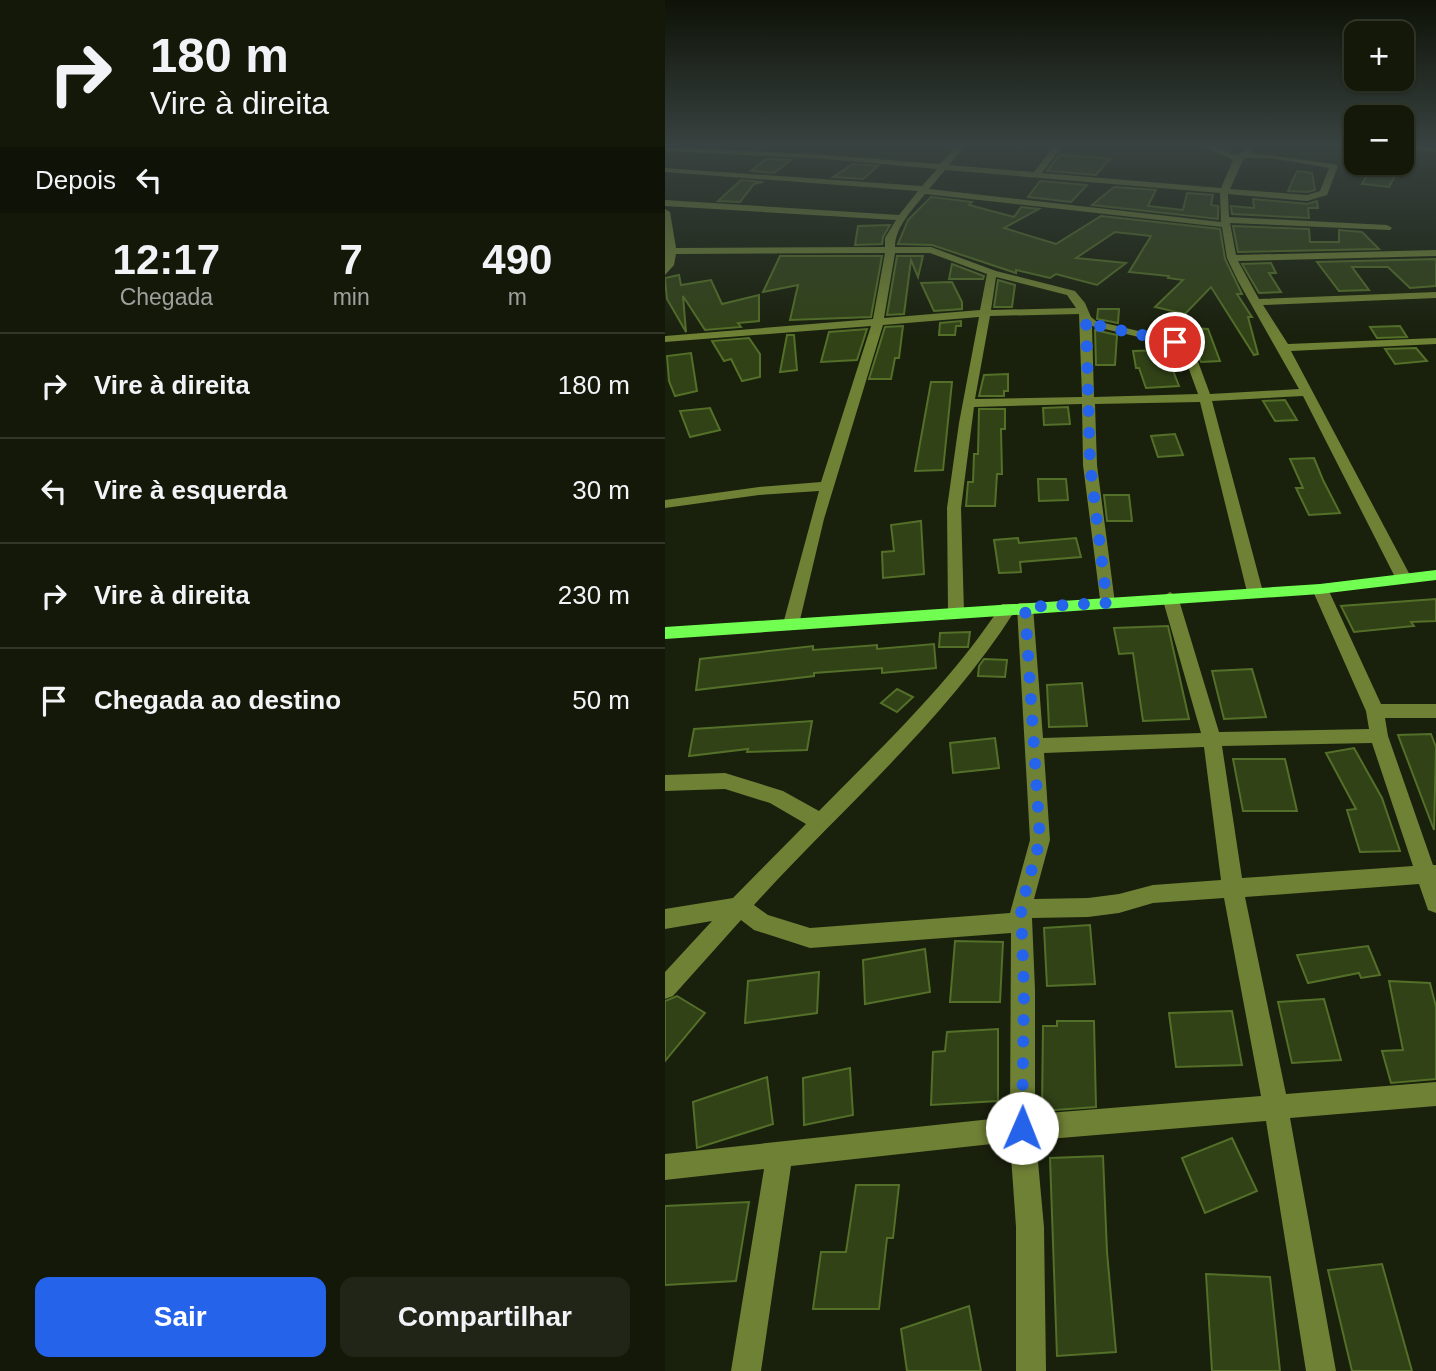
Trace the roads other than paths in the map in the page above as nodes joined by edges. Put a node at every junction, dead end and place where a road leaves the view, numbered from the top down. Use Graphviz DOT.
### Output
graph roads {
  1 [pos="759,209"];
  2 [pos="908,209"];
  3 [pos="1097,209"];
  4 [pos="1225,209"];
  5 [pos="666,218"];
  6 [pos="900,218"];
  7 [pos="1225,223"];
  8 [pos="1387,228"];
  9 [pos="673,251"];
  10 [pos="889,252"];
  11 [pos="1436,253"];
  12 [pos="1232,258"];
  13 [pos="665,272"];
  14 [pos="992,273"];
  15 [pos="1436,295"];
  16 [pos="1258,302"];
  17 [pos="986,313"];
  18 [pos="1084,315"];
  19 [pos="878,322"];
  20 [pos="665,339"];
  21 [pos="1436,341"];
  22 [pos="1284,348"];
  23 [pos="1304,392"];
  24 [pos="1205,398"];
  25 [pos="1089,400"];
  26 [pos="969,403"];
  27 [pos="827,486"];
  28 [pos="665,504"];
  29 [pos="1436,575"];
  30 [pos="1403,577"];
  31 [pos="1320,589"];
  32 [pos="1255,593"];
  33 [pos="1170,597"];
  34 [pos="1107,603"];
  35 [pos="1016,607"];
  36 [pos="956,612"];
  37 [pos="791,624"];
  38 [pos="665,633"];
  39 [pos="1375,711"];
  40 [pos="1436,711"];
  41 [pos="1379,736"];
  42 [pos="1212,739"];
  43 [pos="1035,746"];
  44 [pos="665,783"];
  45 [pos="819,821"];
  46 [pos="1431,874"];
  47 [pos="1233,888"];
  48 [pos="1436,903"];
  49 [pos="739,906"];
  50 [pos="1021,915"];
  51 [pos="665,919"];
  52 [pos="665,988"];
  53 [pos="1436,1094"];
  54 [pos="1276,1108"];
  55 [pos="1022,1128"];
  56 [pos="779,1155"];
  57 [pos="665,1167"];
  58 [pos="746,1371"];
  59 [pos="1031,1371"];
  60 [pos="1321,1371"];
  1 -- 6 [label="street"];
  2 -- 6 [label="street"];
  3 -- 7 [label="street"];
  4 -- 7 [label="street"];
  5 -- 9 [label="street"];
  6 -- 10 [label="street"];
  7 -- 8 [label="street"];
  7 -- 12 [label="street"];
  9 -- 10 [label="street"];
  9 -- 13 [label="street"];
  10 -- 14 [label="street"];
  10 -- 19 [label="street"];
  11 -- 12 [label="street"];
  12 -- 16 [label="street"];
  14 -- 17 [label="street"];
  14 -- 18 [label="street"];
  15 -- 16 [label="street"];
  16 -- 22 [label="street"];
  17 -- 18 [label="street"];
  17 -- 19 [label="street"];
  17 -- 26 [label="street"];
  18 -- 24 [label="street"];
  18 -- 25 [label="street"];
  19 -- 20 [label="street"];
  19 -- 27 [label="street"];
  21 -- 22 [label="street"];
  22 -- 23 [label="street"];
  23 -- 24 [label="street"];
  23 -- 30 [label="street"];
  24 -- 25 [label="street"];
  24 -- 32 [label="street"];
  25 -- 26 [label="street"];
  25 -- 34 [label="street"];
  26 -- 36 [label="street"];
  27 -- 28 [label="street"];
  27 -- 37 [label="street"];
  29 -- 30 [label="main road"];
  30 -- 31 [label="main road"];
  31 -- 32 [label="main road"];
  31 -- 39 [label="street"];
  32 -- 33 [label="main road"];
  33 -- 34 [label="main road"];
  33 -- 42 [label="street"];
  34 -- 35 [label="main road"];
  35 -- 36 [label="main road"];
  35 -- 43 [label="street"];
  35 -- 45 [label="street"];
  36 -- 37 [label="main road"];
  37 -- 38 [label="main road"];
  39 -- 40 [label="street"];
  39 -- 41 [label="street"];
  41 -- 42 [label="street"];
  41 -- 46 [label="street"];
  42 -- 43 [label="street"];
  42 -- 47 [label="street"];
  43 -- 50 [label="street"];
  44 -- 45 [label="street"];
  45 -- 49 [label="street"];
  46 -- 47 [label="street"];
  46 -- 48 [label="street"];
  47 -- 50 [label="street"];
  47 -- 54 [label="street"];
  49 -- 50 [label="street"];
  49 -- 51 [label="street"];
  49 -- 52 [label="street"];
  50 -- 55 [label="street"];
  53 -- 54 [label="street"];
  54 -- 55 [label="street"];
  54 -- 60 [label="street"];
  55 -- 56 [label="street"];
  55 -- 59 [label="street"];
  56 -- 57 [label="street"];
  56 -- 58 [label="street"];
}
